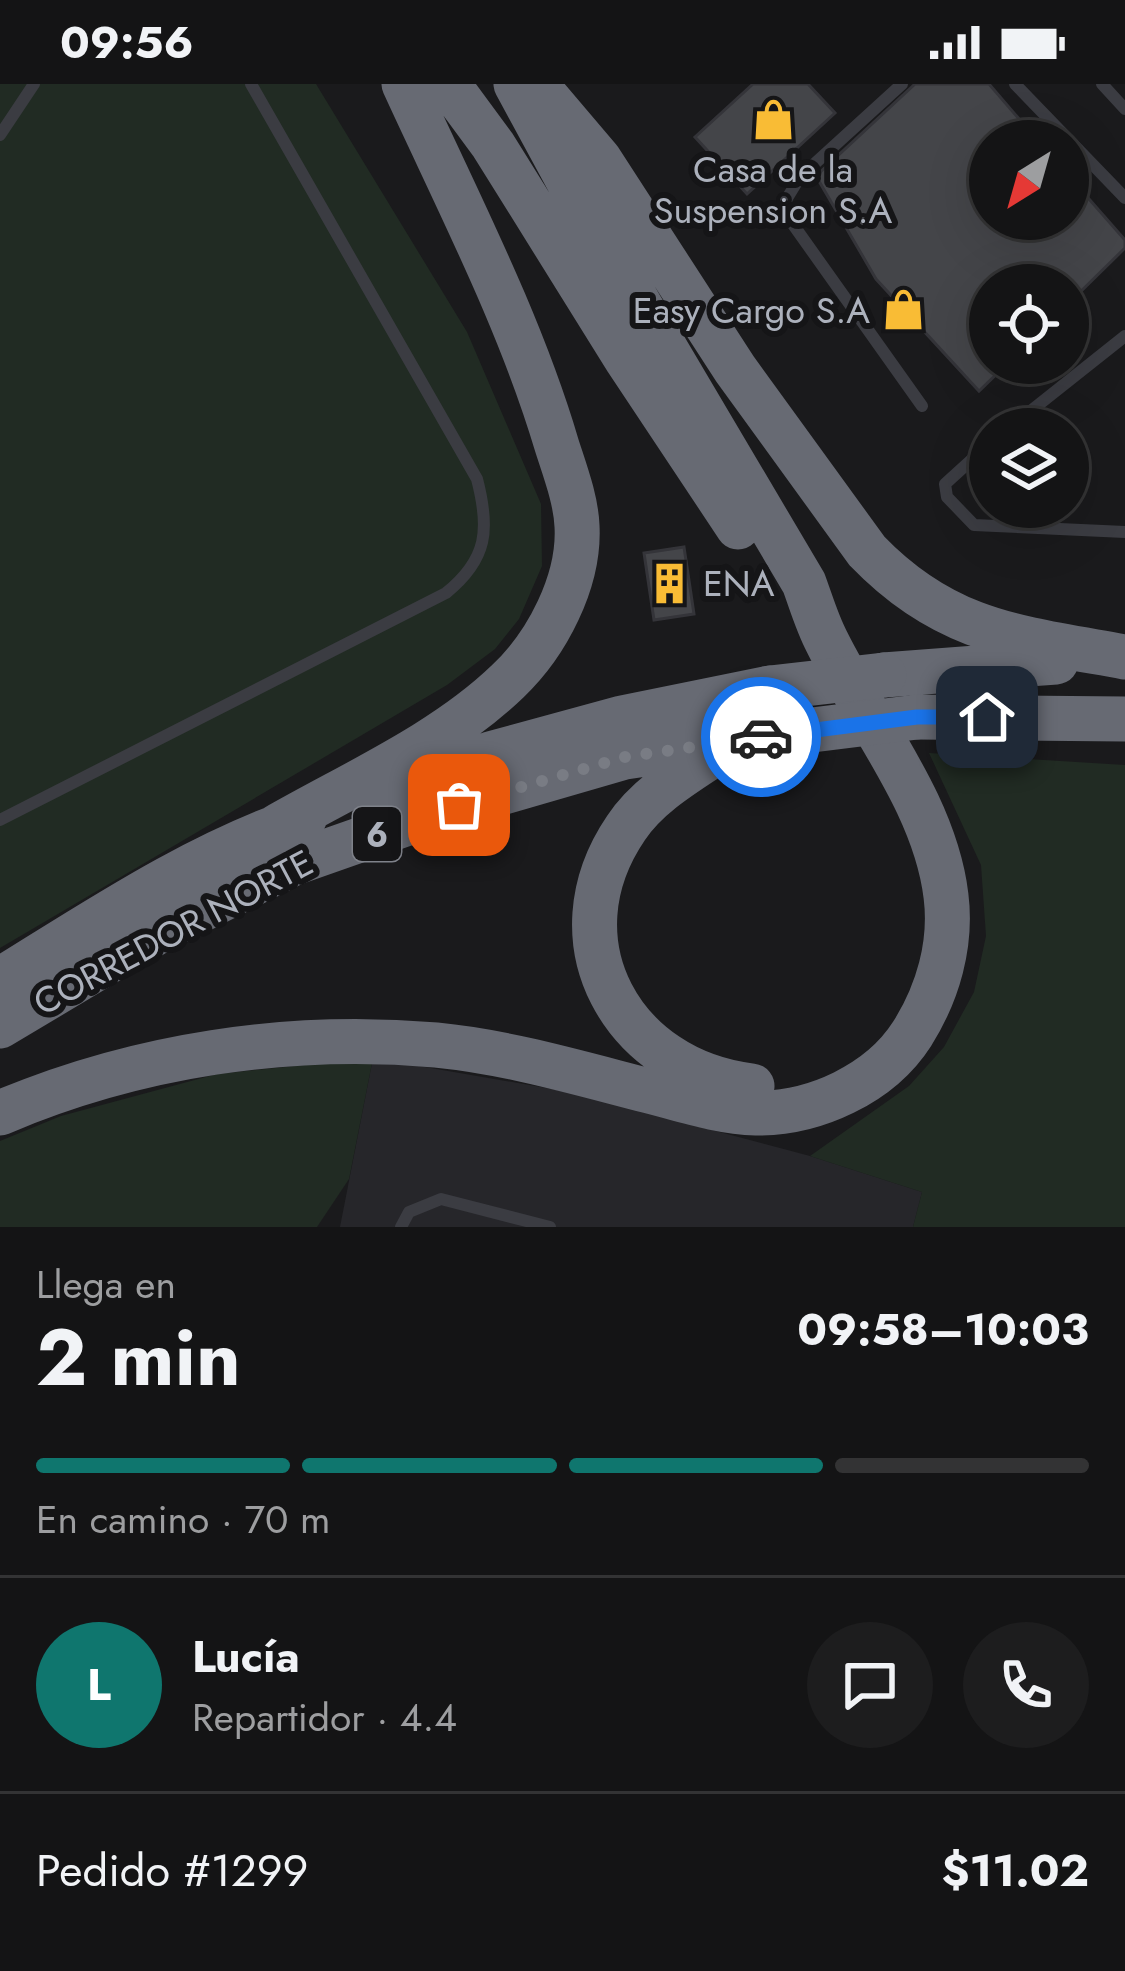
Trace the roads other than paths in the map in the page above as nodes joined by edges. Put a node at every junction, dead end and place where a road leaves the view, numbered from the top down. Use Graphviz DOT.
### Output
graph roads {
  1 [pos="34,84"];
  2 [pos="251,84"];
  3 [pos="404,84"];
  4 [pos="448,84"];
  5 [pos="516,84"];
  6 [pos="535,84"];
  7 [pos="902,84"];
  8 [pos="1015,84"];
  9 [pos="1102,84"];
  10 [pos="1125,109"];
  11 [pos="0,135"];
  12 [pos="1125,198"];
  13 [pos="1125,336"];
  14 [pos="922,406"];
  15 [pos="1034,408"];
  16 [pos="969,462"];
  17 [pos="969,522"];
  18 [pos="1039,528"];
  19 [pos="1125,532"];
  20 [pos="824,638"];
  21 [pos="1125,658"];
  22 [pos="1125,719"];
  23 [pos="734,742"];
  24 [pos="0,820"];
  25 [pos="276,826"];
  26 [pos="0,980"];
  27 [pos="0,1026"];
  28 [pos="895,1056"];
  29 [pos="0,1113"];
  30 [pos="401,1227"];
  31 [pos="550,1227"];
  1 -- 11 [label="lane"];
  2 -- 24 [label="lane"];
  3 -- 25 [label="highway"];
  4 -- 20 [label="highway"];
  5 -- 20 [label="highway"];
  6 -- 21 [label="highway"];
  7 -- 14 [label="lane"];
  8 -- 12 [label="lane"];
  9 -- 10 [label="lane"];
  13 -- 15 [label="lane"];
  16 -- 17 [label="lane"];
  18 -- 19 [label="lane"];
  20 -- 28 [label="highway"];
  21 -- 25 [label="highway, CORREDOR NORTE / 6, bridge"];
  22 -- 23 [label="highway, CORREDOR NORTE / 6, bridge"];
  23 -- 27 [label="highway, CORREDOR NORTE / 6"];
  23 -- 28 [label="highway"];
  25 -- 26 [label="highway, CORREDOR NORTE / 6"];
  28 -- 29 [label="highway"];
  30 -- 31 [label="lane"];
}
